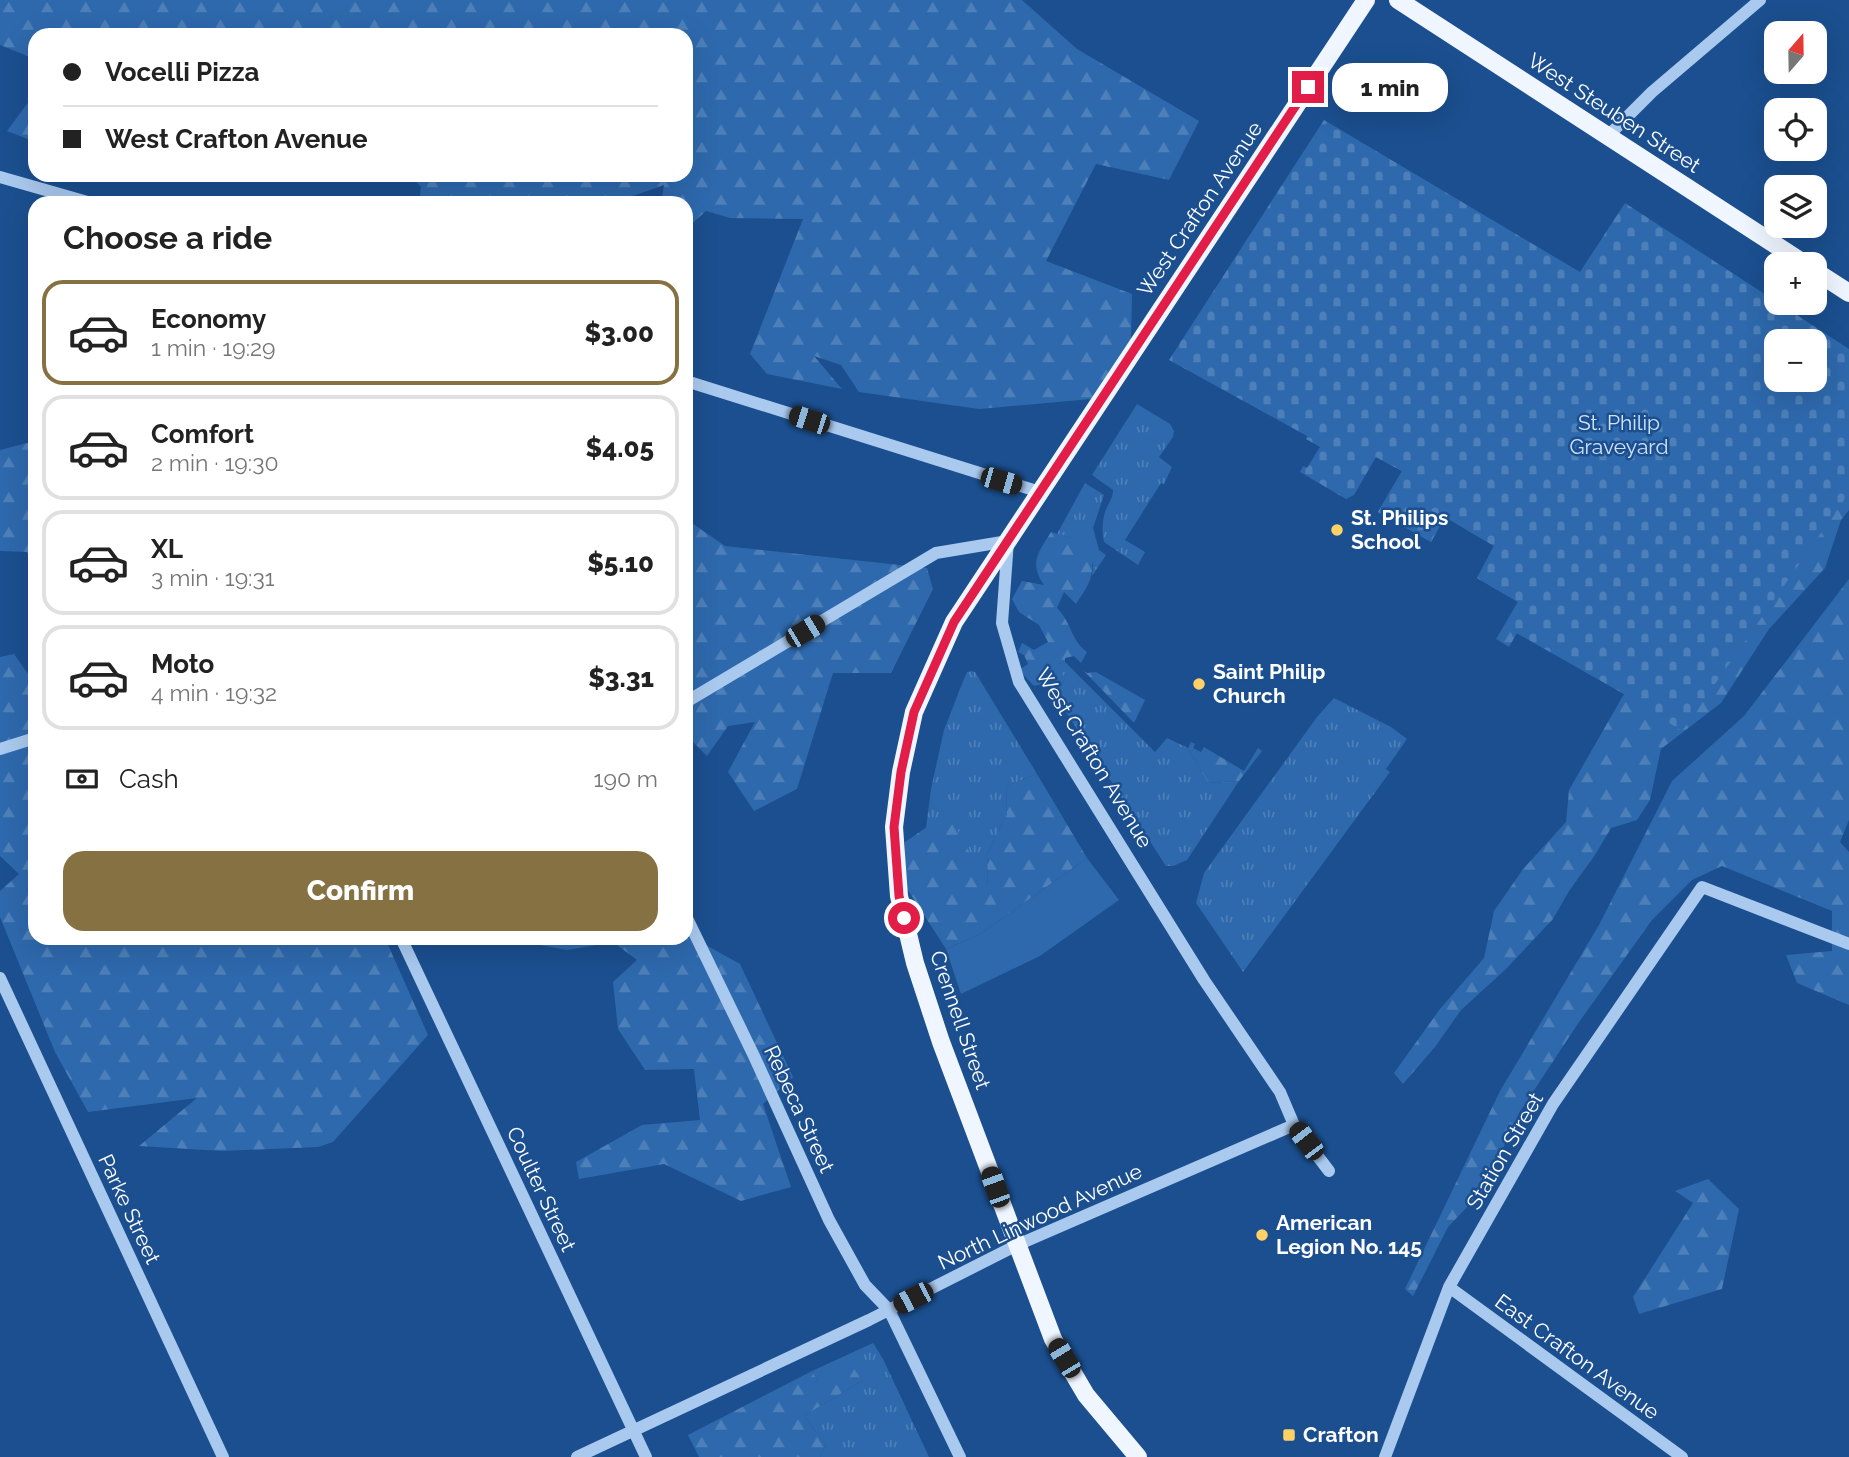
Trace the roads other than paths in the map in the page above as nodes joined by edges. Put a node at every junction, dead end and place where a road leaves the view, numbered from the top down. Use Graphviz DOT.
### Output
graph roads {
  1 [pos="1366,0"];
  2 [pos="1398,0"];
  3 [pos="1760,0"];
  4 [pos="1607,136"];
  5 [pos="0,177"];
  6 [pos="66,196"];
  7 [pos="1786,252"];
  8 [pos="1827,279"];
  9 [pos="1849,293"];
  10 [pos="693,383"];
  11 [pos="1040,492"];
  12 [pos="1008,541"];
  13 [pos="693,698"];
  14 [pos="28,740"];
  15 [pos="0,749"];
  16 [pos="693,930"];
  17 [pos="1849,944"];
  18 [pos="404,945"];
  19 [pos="0,978"];
  20 [pos="1294,1125"];
  21 [pos="1329,1171"];
  22 [pos="1017,1245"];
  23 [pos="1449,1287"];
  24 [pos="889,1310"];
  25 [pos="635,1431"];
  26 [pos="223,1457"];
  27 [pos="577,1457"];
  28 [pos="646,1457"];
  29 [pos="960,1457"];
  30 [pos="1138,1457"];
  31 [pos="1385,1457"];
  32 [pos="1682,1457"];
  1 -- 11 [label="main road, West Crafton Avenue"];
  2 -- 4 [label="main road, West Steuben Street"];
  3 -- 4 [label="street"];
  4 -- 7 [label="main road, West Steuben Street"];
  5 -- 6 [label="street"];
  8 -- 9 [label="main road"];
  10 -- 11 [label="street"];
  11 -- 12 [label="main road, West Crafton Avenue"];
  12 -- 13 [label="street"];
  12 -- 20 [label="street, West Crafton Avenue"];
  12 -- 22 [label="main road, Crennell Street"];
  14 -- 15 [label="street"];
  16 -- 24 [label="street, Rebeca Street"];
  17 -- 23 [label="street, Station Street"];
  18 -- 25 [label="street, Coulter Street"];
  19 -- 26 [label="street, Parke Street"];
  20 -- 21 [label="street, West Crafton Avenue"];
  20 -- 22 [label="street, North Linwood Avenue"];
  22 -- 24 [label="street, North Linwood Avenue"];
  22 -- 30 [label="main road, Crennell Street"];
  23 -- 31 [label="street, Station Street"];
  23 -- 32 [label="street, East Crafton Avenue"];
  24 -- 25 [label="street, North Linwood Avenue"];
  24 -- 29 [label="street, Rebeca Street"];
  25 -- 27 [label="street, North Linwood Avenue"];
  25 -- 28 [label="street, Coulter Street"];
}
